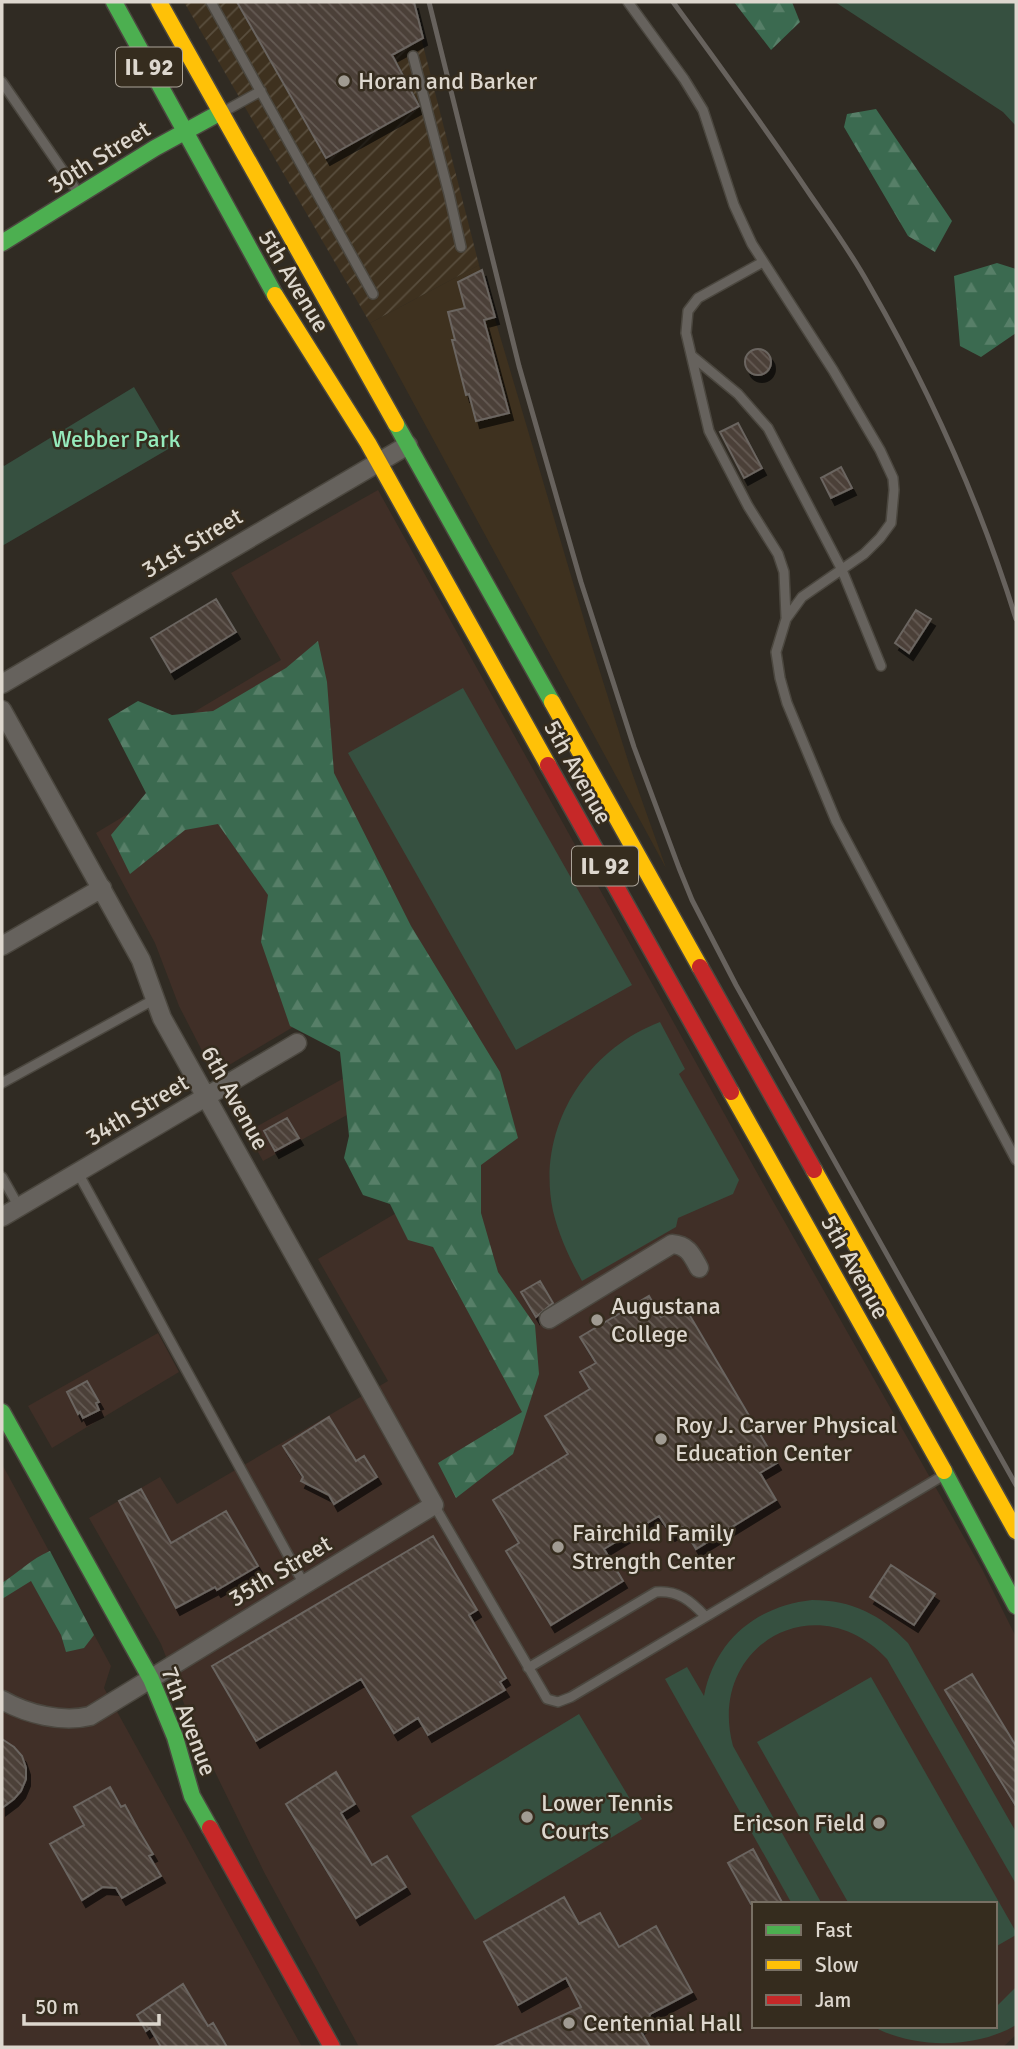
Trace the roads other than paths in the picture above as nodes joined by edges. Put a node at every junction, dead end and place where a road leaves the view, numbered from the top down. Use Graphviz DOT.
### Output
graph roads {
  1 [pos="114,2"];
  2 [pos="159,2"];
  3 [pos="211,2"];
  4 [pos="628,2"];
  5 [pos="413,56"];
  6 [pos="2,82"];
  7 [pos="261,91"];
  8 [pos="221,112"];
  9 [pos="185,132"];
  10 [pos="79,196"];
  11 [pos="2,243"];
  12 [pos="461,247"];
  13 [pos="763,262"];
  14 [pos="373,294"];
  15 [pos="692,356"];
  16 [pos="408,445"];
  17 [pos="378,461"];
  18 [pos="842,570"];
  19 [pos="786,619"];
  20 [pos="881,666"];
  21 [pos="2,684"];
  22 [pos="2,710"];
  23 [pos="102,888"];
  24 [pos="2,946"];
  25 [pos="155,999"];
  26 [pos="297,1043"];
  27 [pos="2,1083"];
  28 [pos="206,1098"];
  29 [pos="1016,1160"];
  30 [pos="78,1173"];
  31 [pos="2,1177"];
  32 [pos="19,1207"];
  33 [pos="2,1217"];
  34 [pos="699,1268"];
  35 [pos="549,1320"];
  36 [pos="2,1412"];
  37 [pos="945,1474"];
  38 [pos="434,1505"];
  39 [pos="1016,1531"];
  40 [pos="305,1586"];
  41 [pos="1016,1606"];
  42 [pos="705,1616"];
  43 [pos="528,1668"];
  44 [pos="151,1679"];
  45 [pos="2,1700"];
  46 [pos="332,2047"];
  1 -- 9 [label="main road, 5th Avenue / IL 92"];
  2 -- 8 [label="main road, 5th Avenue / IL 92"];
  3 -- 7 [label="lane"];
  4 -- 13 [label="lane"];
  5 -- 12 [label="lane"];
  6 -- 10 [label="lane"];
  7 -- 8 [label="lane"];
  7 -- 14 [label="lane"];
  8 -- 9 [label="main road, 30th Street"];
  8 -- 16 [label="main road, 5th Avenue / IL 92"];
  9 -- 10 [label="main road, 30th Street"];
  9 -- 17 [label="main road, 5th Avenue / IL 92"];
  10 -- 11 [label="main road, 30th Street"];
  13 -- 15 [label="lane"];
  13 -- 18 [label="lane"];
  15 -- 18 [label="lane"];
  15 -- 19 [label="lane"];
  16 -- 17 [label="street, 31st Street"];
  16 -- 39 [label="main road, 5th Avenue / IL 92"];
  17 -- 21 [label="street, 31st Street"];
  17 -- 37 [label="main road, 5th Avenue / IL 92"];
  18 -- 19 [label="lane"];
  18 -- 20 [label="lane"];
  19 -- 29 [label="lane"];
  22 -- 23 [label="street, 6th Avenue"];
  23 -- 24 [label="street"];
  23 -- 25 [label="street, 6th Avenue"];
  25 -- 27 [label="lane"];
  25 -- 28 [label="street, 6th Avenue"];
  26 -- 28 [label="street, 34th Street"];
  28 -- 30 [label="street, 34th Street"];
  28 -- 38 [label="street, 6th Avenue"];
  30 -- 32 [label="street, 34th Street"];
  30 -- 40 [label="lane"];
  31 -- 32 [label="lane"];
  32 -- 33 [label="street, 34th Street"];
  34 -- 35 [label="street"];
  36 -- 44 [label="main road, 7th Avenue"];
  37 -- 41 [label="main road, 5th Avenue / IL 92"];
  37 -- 42 [label="lane"];
  38 -- 40 [label="street, 35th Street"];
  38 -- 43 [label="lane"];
  40 -- 44 [label="street, 35th Street"];
  42 -- 43 [label="lane"];
  42 -- 43 [label="lane"];
  44 -- 45 [label="street, 35th Street"];
  44 -- 46 [label="main road, 7th Avenue"];
}
